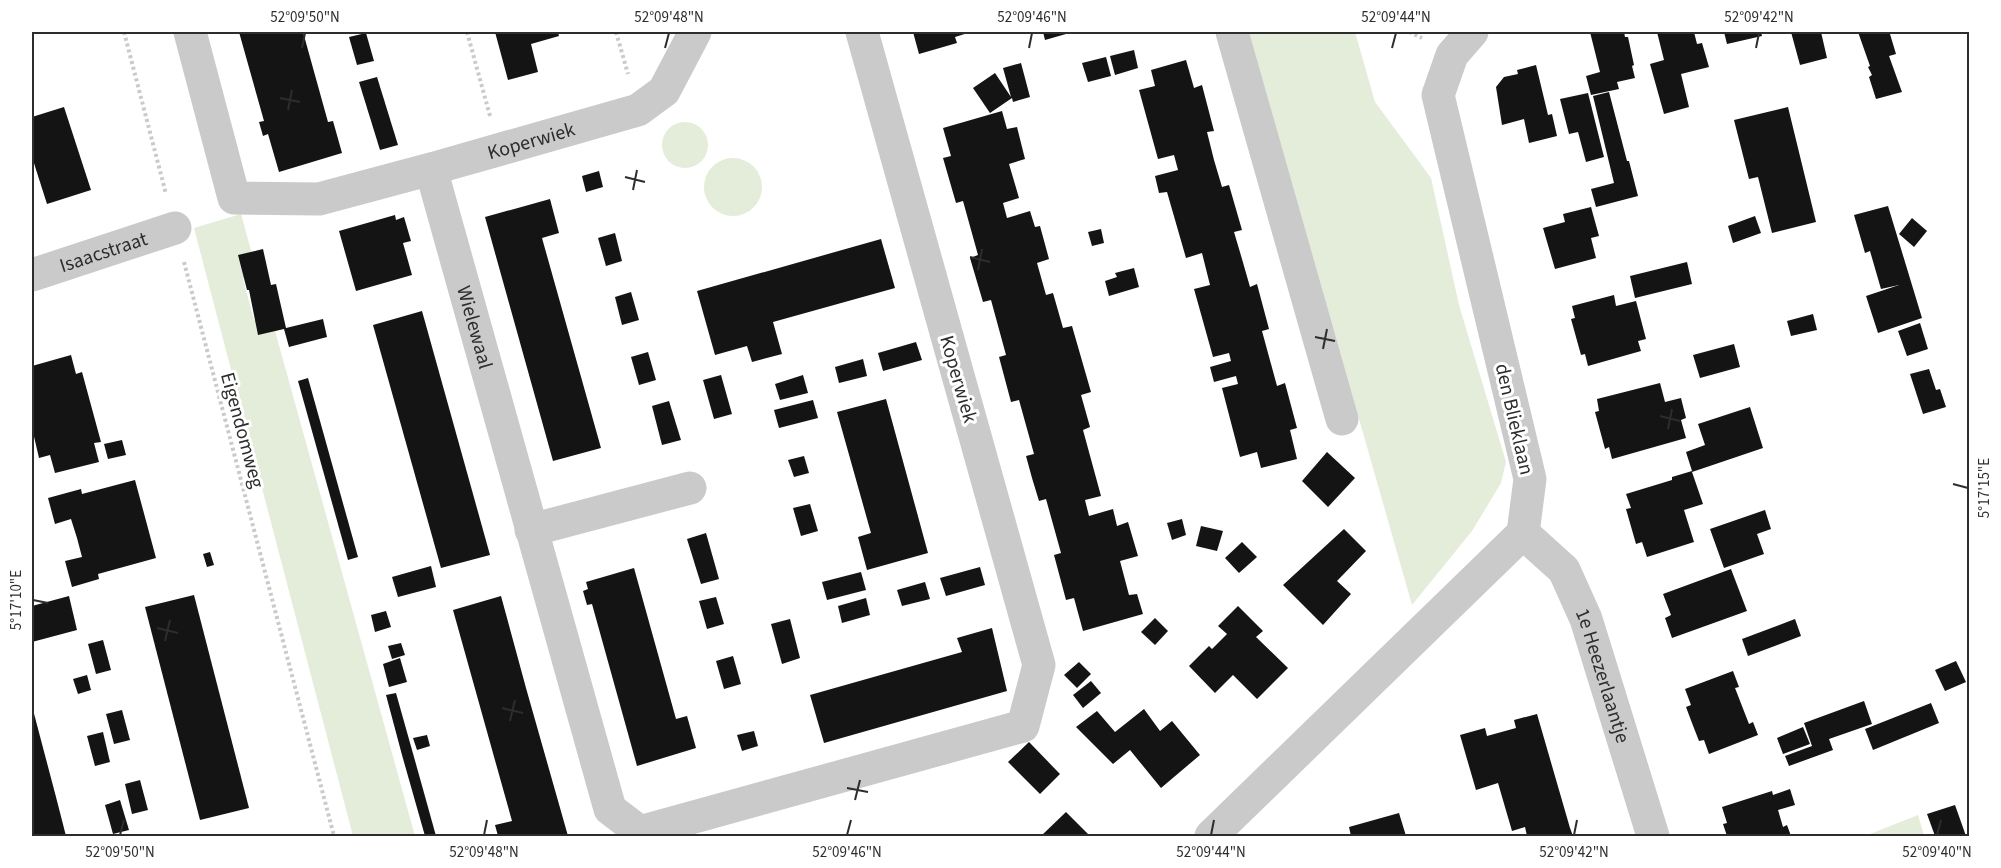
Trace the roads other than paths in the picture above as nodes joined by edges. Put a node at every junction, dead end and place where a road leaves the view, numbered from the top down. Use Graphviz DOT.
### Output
graph roads {
  1 [pos="190,32"];
  2 [pos="695,32"];
  3 [pos="862,32"];
  4 [pos="1232,32"];
  5 [pos="1472,32"];
  6 [pos="431,169"];
  7 [pos="175,228"];
  8 [pos="32,275"];
  9 [pos="1342,419"];
  10 [pos="690,488"];
  11 [pos="531,530"];
  12 [pos="1523,533"];
  13 [pos="640,832"];
  14 [pos="1212,837"];
  15 [pos="1653,837"];
  1 -- 6 [label="street"];
  2 -- 6 [label="street, Koperwiek"];
  3 -- 13 [label="street, Koperwiek"];
  4 -- 9 [label="street"];
  5 -- 12 [label="street, den Blieklaan"];
  6 -- 11 [label="street, Wielewaal"];
  7 -- 8 [label="street, Isaacstraat"];
  10 -- 11 [label="street"];
  11 -- 13 [label="street, Wielewaal"];
  12 -- 14 [label="street"];
  12 -- 15 [label="street, 1e Heezerlaantje"];
}
